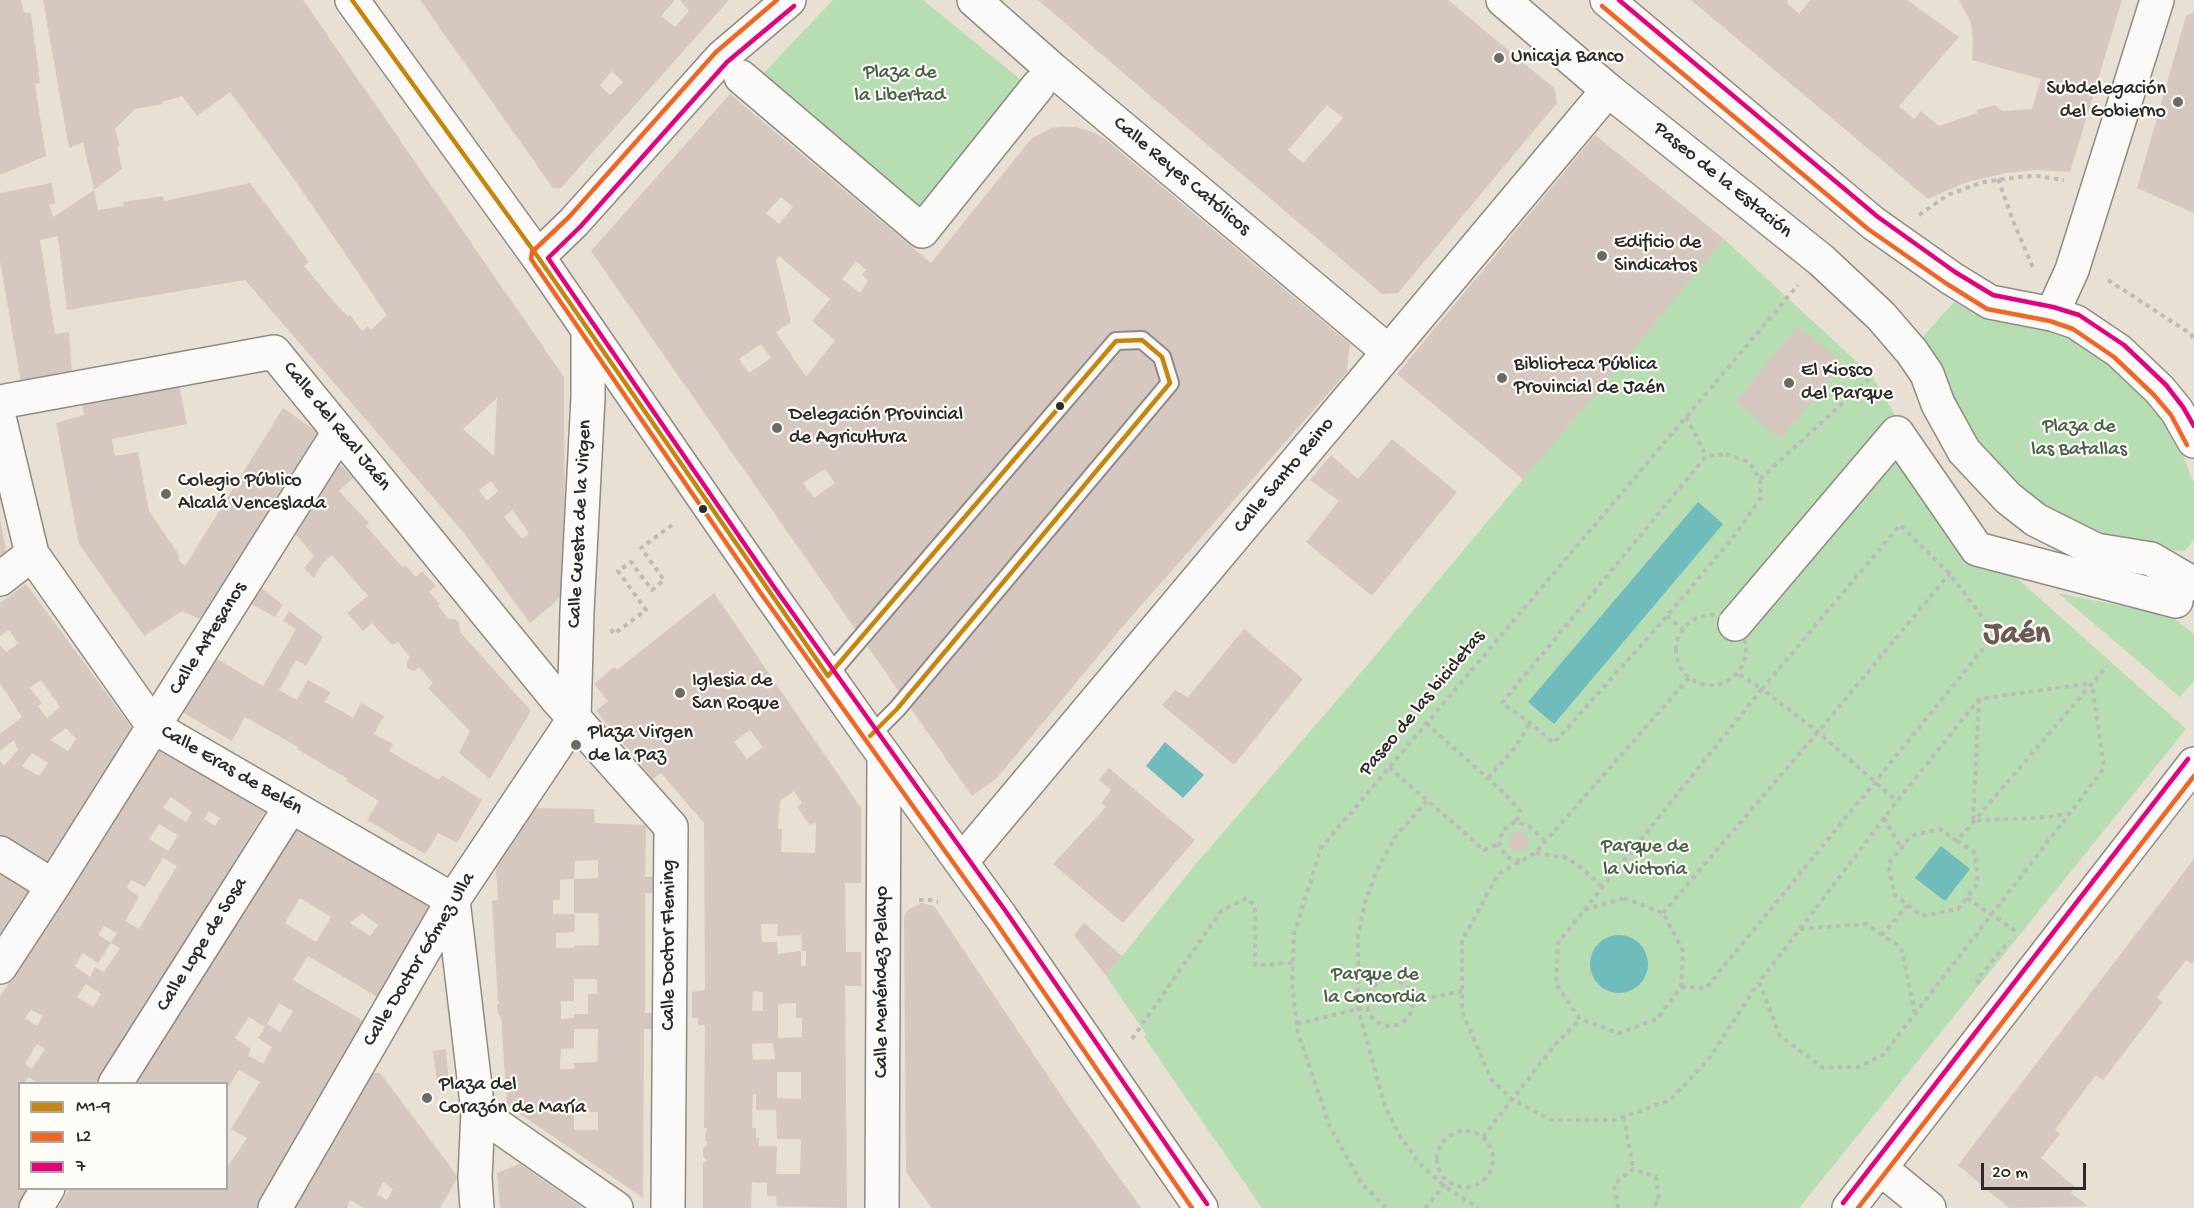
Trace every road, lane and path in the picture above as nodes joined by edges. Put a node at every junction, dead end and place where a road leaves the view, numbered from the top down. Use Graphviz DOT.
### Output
graph roads {
  1 [pos="352,0"];
  2 [pos="789,0"];
  3 [pos="974,0"];
  4 [pos="1503,0"];
  5 [pos="1606,0"];
  6 [pos="2157,0"];
  7 [pos="741,77"];
  8 [pos="1038,86"];
  9 [pos="1608,90"];
  10 [pos="1998,179"];
  11 [pos="2073,181"];
  12 [pos="1914,219"];
  13 [pos="538,256"];
  14 [pos="2034,270"];
  15 [pos="2108,280"];
  16 [pos="1798,284"];
  17 [pos="2052,314"];
  18 [pos="588,330"];
  19 [pos="2194,341"];
  20 [pos="1389,352"];
  21 [pos="1872,376"];
  22 [pos="0,402"];
  23 [pos="1686,417"];
  24 [pos="0,421"];
  25 [pos="339,432"];
  26 [pos="2194,440"];
  27 [pos="1706,456"];
  28 [pos="1760,478"];
  29 [pos="672,525"];
  30 [pos="1977,549"];
  31 [pos="32,554"];
  32 [pos="1949,573"];
  33 [pos="0,579"];
  34 [pos="2185,593"];
  35 [pos="1667,616"];
  36 [pos="1735,624"];
  37 [pos="1683,629"];
  38 [pos="614,634"];
  39 [pos="2107,666"];
  40 [pos="1737,673"];
  41 [pos="828,676"];
  42 [pos="1689,678"];
  43 [pos="2092,683"];
  44 [pos="1762,689"];
  45 [pos="1979,699"];
  46 [pos="574,719"];
  47 [pos="1426,723"];
  48 [pos="1530,723"];
  49 [pos="154,727"];
  50 [pos="1818,732"];
  51 [pos="877,746"];
  52 [pos="2194,764"];
  53 [pos="1389,767"];
  54 [pos="1488,778"];
  55 [pos="1875,782"];
  56 [pos="1427,801"];
  57 [pos="1897,801"];
  58 [pos="291,806"];
  59 [pos="2070,813"];
  60 [pos="1884,818"];
  61 [pos="1973,821"];
  62 [pos="1516,822"];
  63 [pos="1957,841"];
  64 [pos="1546,842"];
  65 [pos="1499,844"];
  66 [pos="1901,848"];
  67 [pos="0,853"];
  68 [pos="1535,853"];
  69 [pos="962,861"];
  70 [pos="1521,861"];
  71 [pos="53,886"];
  72 [pos="1602,887"];
  73 [pos="1966,897"];
  74 [pos="453,900"];
  75 [pos="1908,905"];
  76 [pos="1584,910"];
  77 [pos="1663,913"];
  78 [pos="1991,914"];
  79 [pos="1800,929"];
  80 [pos="2017,932"];
  81 [pos="1882,935"];
  82 [pos="2004,947"];
  83 [pos="1293,963"];
  84 [pos="0,967"];
  85 [pos="1977,980"];
  86 [pos="1760,982"];
  87 [pos="1681,987"];
  88 [pos="1462,991"];
  89 [pos="1414,1001"];
  90 [pos="1366,1007"];
  91 [pos="1358,1010"];
  92 [pos="1915,1013"];
  93 [pos="1580,1019"];
  94 [pos="1297,1024"];
  95 [pos="1132,1039"];
  96 [pos="116,1082"];
  97 [pos="1513,1100"];
  98 [pos="478,1112"];
  99 [pos="1624,1116"];
  100 [pos="1483,1137"];
  101 [pos="1633,1168"];
  102 [pos="1880,1168"];
  103 [pos="881,1172"];
  104 [pos="1448,1181"];
  105 [pos="1444,1186"];
  106 [pos="47,1190"];
  107 [pos="476,1193"];
  108 [pos="36,1208"];
  109 [pos="276,1208"];
  110 [pos="457,1208"];
  111 [pos="616,1208"];
  112 [pos="668,1208"];
  113 [pos="882,1208"];
  114 [pos="908,1208"];
  115 [pos="1202,1208"];
  116 [pos="1386,1208"];
  117 [pos="1425,1208"];
  118 [pos="1478,1208"];
  119 [pos="1618,1208"];
  120 [pos="1651,1208"];
  121 [pos="1849,1208"];
  122 [pos="1929,1208"];
  1 -- 13 [label="street"];
  2 -- 13 [label="street"];
  3 -- 20 [label="street, Calle Reyes Católicos"];
  4 -- 9 [label="street, Paseo de la Estación"];
  5 -- 17 [label="street"];
  6 -- 17 [label="street"];
  7 -- 8 [label="street"];
  9 -- 20 [label="street, Calle Santo Reino"];
  9 -- 34 [label="street, Paseo de la Estación"];
  10 -- 11 [label="path"];
  10 -- 12 [label="path"];
  10 -- 14 [label="path"];
  13 -- 18 [label="street"];
  15 -- 19 [label="path"];
  16 -- 23 [label="path, Paseo de las bicicletas"];
  17 -- 26 [label="street"];
  18 -- 41 [label="street"];
  18 -- 46 [label="street, Calle Cuesta de la Virgen"];
  20 -- 69 [label="street, Calle Santo Reino"];
  21 -- 28 [label="path"];
  22 -- 25 [label="street, Calle del Real Jaén"];
  23 -- 27 [label="path"];
  23 -- 47 [label="path, Paseo de las bicicletas"];
  24 -- 31 [label="street, Calle Eras de Belén"];
  25 -- 46 [label="street, Calle del Real Jaén"];
  25 -- 49 [label="street, Calle Artesanos"];
  27 -- 28 [label="path"];
  27 -- 48 [label="path"];
  28 -- 35 [label="path"];
  29 -- 38 [label="path"];
  30 -- 32 [label="path"];
  30 -- 34 [label="street"];
  30 -- 36 [label="street"];
  31 -- 33 [label="street"];
  31 -- 49 [label="street, Calle Eras de Belén"];
  32 -- 44 [label="path"];
  32 -- 50 [label="path"];
  32 -- 55 [label="path"];
  35 -- 37 [label="path"];
  35 -- 48 [label="path"];
  39 -- 43 [label="path"];
  40 -- 44 [label="path"];
  41 -- 51 [label="street"];
  41 -- 51 [label="lane"];
  42 -- 64 [label="path"];
  43 -- 45 [label="path"];
  43 -- 59 [label="path"];
  43 -- 61 [label="path"];
  44 -- 50 [label="path"];
  44 -- 72 [label="path"];
  45 -- 57 [label="path"];
  45 -- 61 [label="path"];
  46 -- 74 [label="street, Calle Doctor Gómez Ulla"];
  46 -- 112 [label="street, Calle Doctor Fleming"];
  47 -- 53 [label="path, Paseo de las bicicletas"];
  47 -- 54 [label="path"];
  48 -- 54 [label="path"];
  49 -- 58 [label="street, Calle Eras de Belén"];
  49 -- 71 [label="street, Calle Artesanos"];
  50 -- 55 [label="path"];
  50 -- 77 [label="path"];
  51 -- 69 [label="street"];
  51 -- 103 [label="street, Calle Menéndez Pelayo"];
  52 -- 102 [label="street"];
  53 -- 56 [label="path"];
  53 -- 83 [label="path, Paseo de las bicicletas"];
  54 -- 62 [label="path"];
  55 -- 57 [label="path"];
  55 -- 87 [label="path"];
  56 -- 65 [label="path"];
  56 -- 91 [label="path"];
  57 -- 60 [label="path"];
  58 -- 74 [label="street, Calle Eras de Belén"];
  58 -- 96 [label="street, Calle Lope de Sosa"];
  59 -- 61 [label="path"];
  59 -- 78 [label="path"];
  60 -- 66 [label="path"];
  60 -- 79 [label="path"];
  61 -- 63 [label="path"];
  62 -- 64 [label="path"];
  62 -- 65 [label="path"];
  63 -- 66 [label="path"];
  63 -- 73 [label="path"];
  64 -- 68 [label="path"];
  65 -- 70 [label="path"];
  66 -- 75 [label="path"];
  67 -- 71 [label="street"];
  68 -- 70 [label="path"];
  68 -- 72 [label="path"];
  69 -- 115 [label="street"];
  70 -- 88 [label="path"];
  71 -- 84 [label="street, Calle Artesanos"];
  72 -- 76 [label="path"];
  73 -- 75 [label="path"];
  73 -- 78 [label="path"];
  74 -- 98 [label="street"];
  74 -- 109 [label="street, Calle Doctor Gómez Ulla"];
  75 -- 81 [label="path"];
  76 -- 77 [label="path"];
  76 -- 93 [label="path"];
  77 -- 87 [label="path"];
  78 -- 80 [label="path"];
  78 -- 92 [label="path"];
  79 -- 81 [label="path"];
  79 -- 86 [label="path"];
  81 -- 92 [label="path"];
  82 -- 85 [label="path"];
  83 -- 94 [label="path, Paseo de las bicicletas"];
  83 -- 95 [label="path"];
  86 -- 92 [label="path"];
  86 -- 99 [label="path"];
  87 -- 93 [label="path"];
  88 -- 89 [label="path"];
  88 -- 97 [label="path"];
  89 -- 90 [label="path"];
  89 -- 90 [label="path"];
  90 -- 91 [label="path"];
  91 -- 94 [label="path"];
  91 -- 105 [label="path"];
  93 -- 97 [label="path"];
  94 -- 116 [label="path, Paseo de las bicicletas"];
  97 -- 99 [label="path"];
  97 -- 100 [label="path"];
  98 -- 107 [label="street"];
  98 -- 111 [label="street"];
  99 -- 101 [label="path"];
  100 -- 104 [label="path"];
  100 -- 104 [label="path"];
  101 -- 119 [label="path"];
  101 -- 120 [label="path"];
  102 -- 121 [label="street"];
  102 -- 122 [label="street"];
  103 -- 113 [label="street, Calle Menéndez Pelayo"];
  103 -- 114 [label="street"];
  104 -- 105 [label="path"];
  105 -- 117 [label="path"];
  105 -- 118 [label="path"];
  106 -- 108 [label="street"];
  107 -- 110 [label="street"];
}
